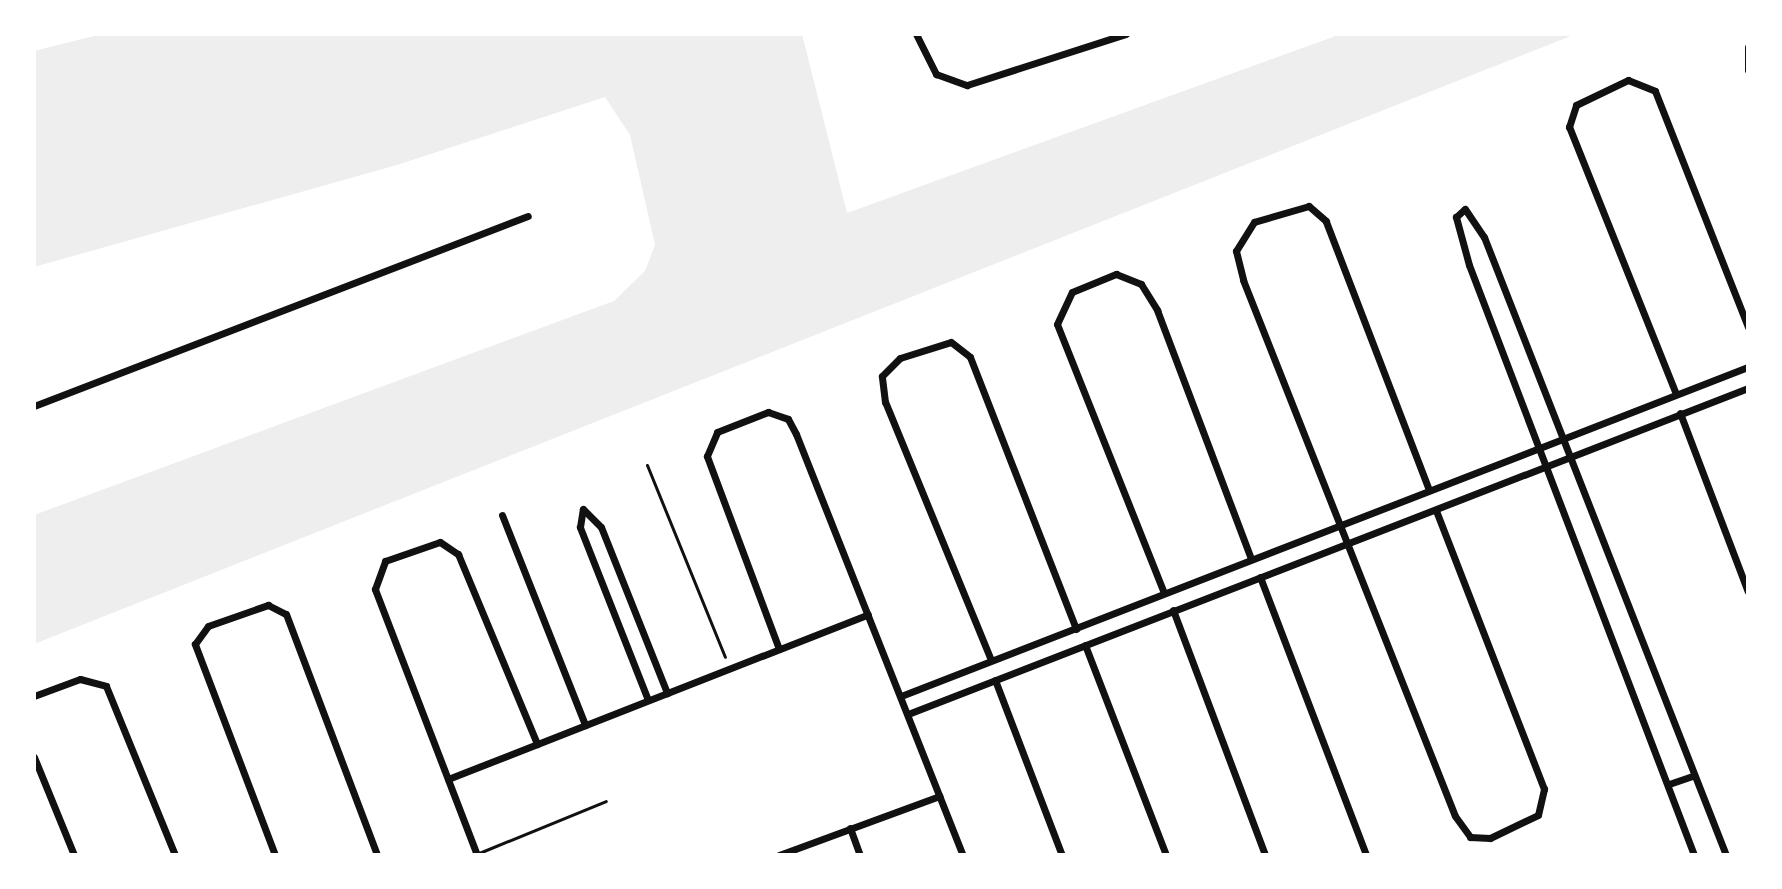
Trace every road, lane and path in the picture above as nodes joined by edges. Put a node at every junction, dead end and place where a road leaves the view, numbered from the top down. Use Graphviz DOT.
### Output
graph roads {
  1 [pos="916,34"];
  2 [pos="1126,34"];
  3 [pos="1748,47"];
  4 [pos="1748,70"];
  5 [pos="528,216"];
  6 [pos="1748,327"];
  7 [pos="1748,367"];
  8 [pos="1748,388"];
  9 [pos="1676,394"];
  10 [pos="34,406"];
  11 [pos="1680,413"];
  12 [pos="1562,437"];
  13 [pos="1541,447"];
  14 [pos="1569,457"];
  15 [pos="647,465"];
  16 [pos="1549,467"];
  17 [pos="1429,490"];
  18 [pos="1436,510"];
  19 [pos="502,515"];
  20 [pos="1341,526"];
  21 [pos="1352,542"];
  22 [pos="1251,559"];
  23 [pos="1260,577"];
  24 [pos="1748,592"];
  25 [pos="1164,593"];
  26 [pos="1173,610"];
  27 [pos="868,614"];
  28 [pos="1076,629"];
  29 [pos="1085,645"];
  30 [pos="779,649"];
  31 [pos="991,660"];
  32 [pos="729,668"];
  33 [pos="995,680"];
  34 [pos="667,693"];
  35 [pos="34,696"];
  36 [pos="901,696"];
  37 [pos="648,700"];
  38 [pos="908,714"];
  39 [pos="585,725"];
  40 [pos="537,744"];
  41 [pos="34,757"];
  42 [pos="1692,776"];
  43 [pos="448,779"];
  44 [pos="1669,784"];
  45 [pos="939,796"];
  46 [pos="606,801"];
  47 [pos="850,828"];
  48 [pos="801,851"];
  49 [pos="477,854"];
  50 [pos="74,855"];
  51 [pos="175,855"];
  52 [pos="275,855"];
  53 [pos="377,855"];
  54 [pos="779,855"];
  55 [pos="860,855"];
  56 [pos="963,855"];
  57 [pos="1062,855"];
  58 [pos="1166,855"];
  59 [pos="1265,855"];
  60 [pos="1366,855"];
  61 [pos="1694,855"];
  62 [pos="1726,855"];
  1 -- 2 [label="street"];
  3 -- 4 [label="street"];
  5 -- 10 [label="street"];
  6 -- 9 [label="street"];
  7 -- 9 [label="street"];
  8 -- 11 [label="street"];
  9 -- 12 [label="street"];
  11 -- 14 [label="street"];
  11 -- 24 [label="street"];
  12 -- 13 [label="street"];
  12 -- 13 [label="street"];
  12 -- 14 [label="street"];
  13 -- 16 [label="street"];
  13 -- 17 [label="street"];
  14 -- 16 [label="street"];
  14 -- 42 [label="street"];
  15 -- 32 [label="path"];
  16 -- 18 [label="street"];
  16 -- 44 [label="street"];
  17 -- 20 [label="street"];
  17 -- 20 [label="street"];
  18 -- 21 [label="street"];
  18 -- 21 [label="street"];
  19 -- 39 [label="street"];
  20 -- 21 [label="street"];
  20 -- 22 [label="street"];
  21 -- 23 [label="street"];
  22 -- 25 [label="street"];
  22 -- 25 [label="street"];
  23 -- 26 [label="street"];
  23 -- 60 [label="street"];
  25 -- 28 [label="street"];
  26 -- 29 [label="street"];
  26 -- 59 [label="street"];
  27 -- 30 [label="street"];
  27 -- 30 [label="street"];
  27 -- 36 [label="street"];
  28 -- 31 [label="street"];
  28 -- 31 [label="street"];
  29 -- 33 [label="street"];
  29 -- 58 [label="street"];
  30 -- 32 [label="street"];
  31 -- 36 [label="street"];
  32 -- 34 [label="street"];
  33 -- 38 [label="street"];
  33 -- 57 [label="street"];
  34 -- 37 [label="street"];
  34 -- 37 [label="street"];
  35 -- 51 [label="street"];
  36 -- 38 [label="street"];
  37 -- 39 [label="street"];
  38 -- 45 [label="street"];
  39 -- 40 [label="street"];
  40 -- 43 [label="street"];
  40 -- 43 [label="street"];
  41 -- 50 [label="street"];
  42 -- 44 [label="street"];
  42 -- 62 [label="street"];
  43 -- 49 [label="street"];
  44 -- 61 [label="street"];
  45 -- 47 [label="street"];
  45 -- 56 [label="street"];
  46 -- 49 [label="lane"];
  47 -- 48 [label="street"];
  47 -- 55 [label="street"];
  48 -- 54 [label="street"];
  52 -- 53 [label="street"];
}
